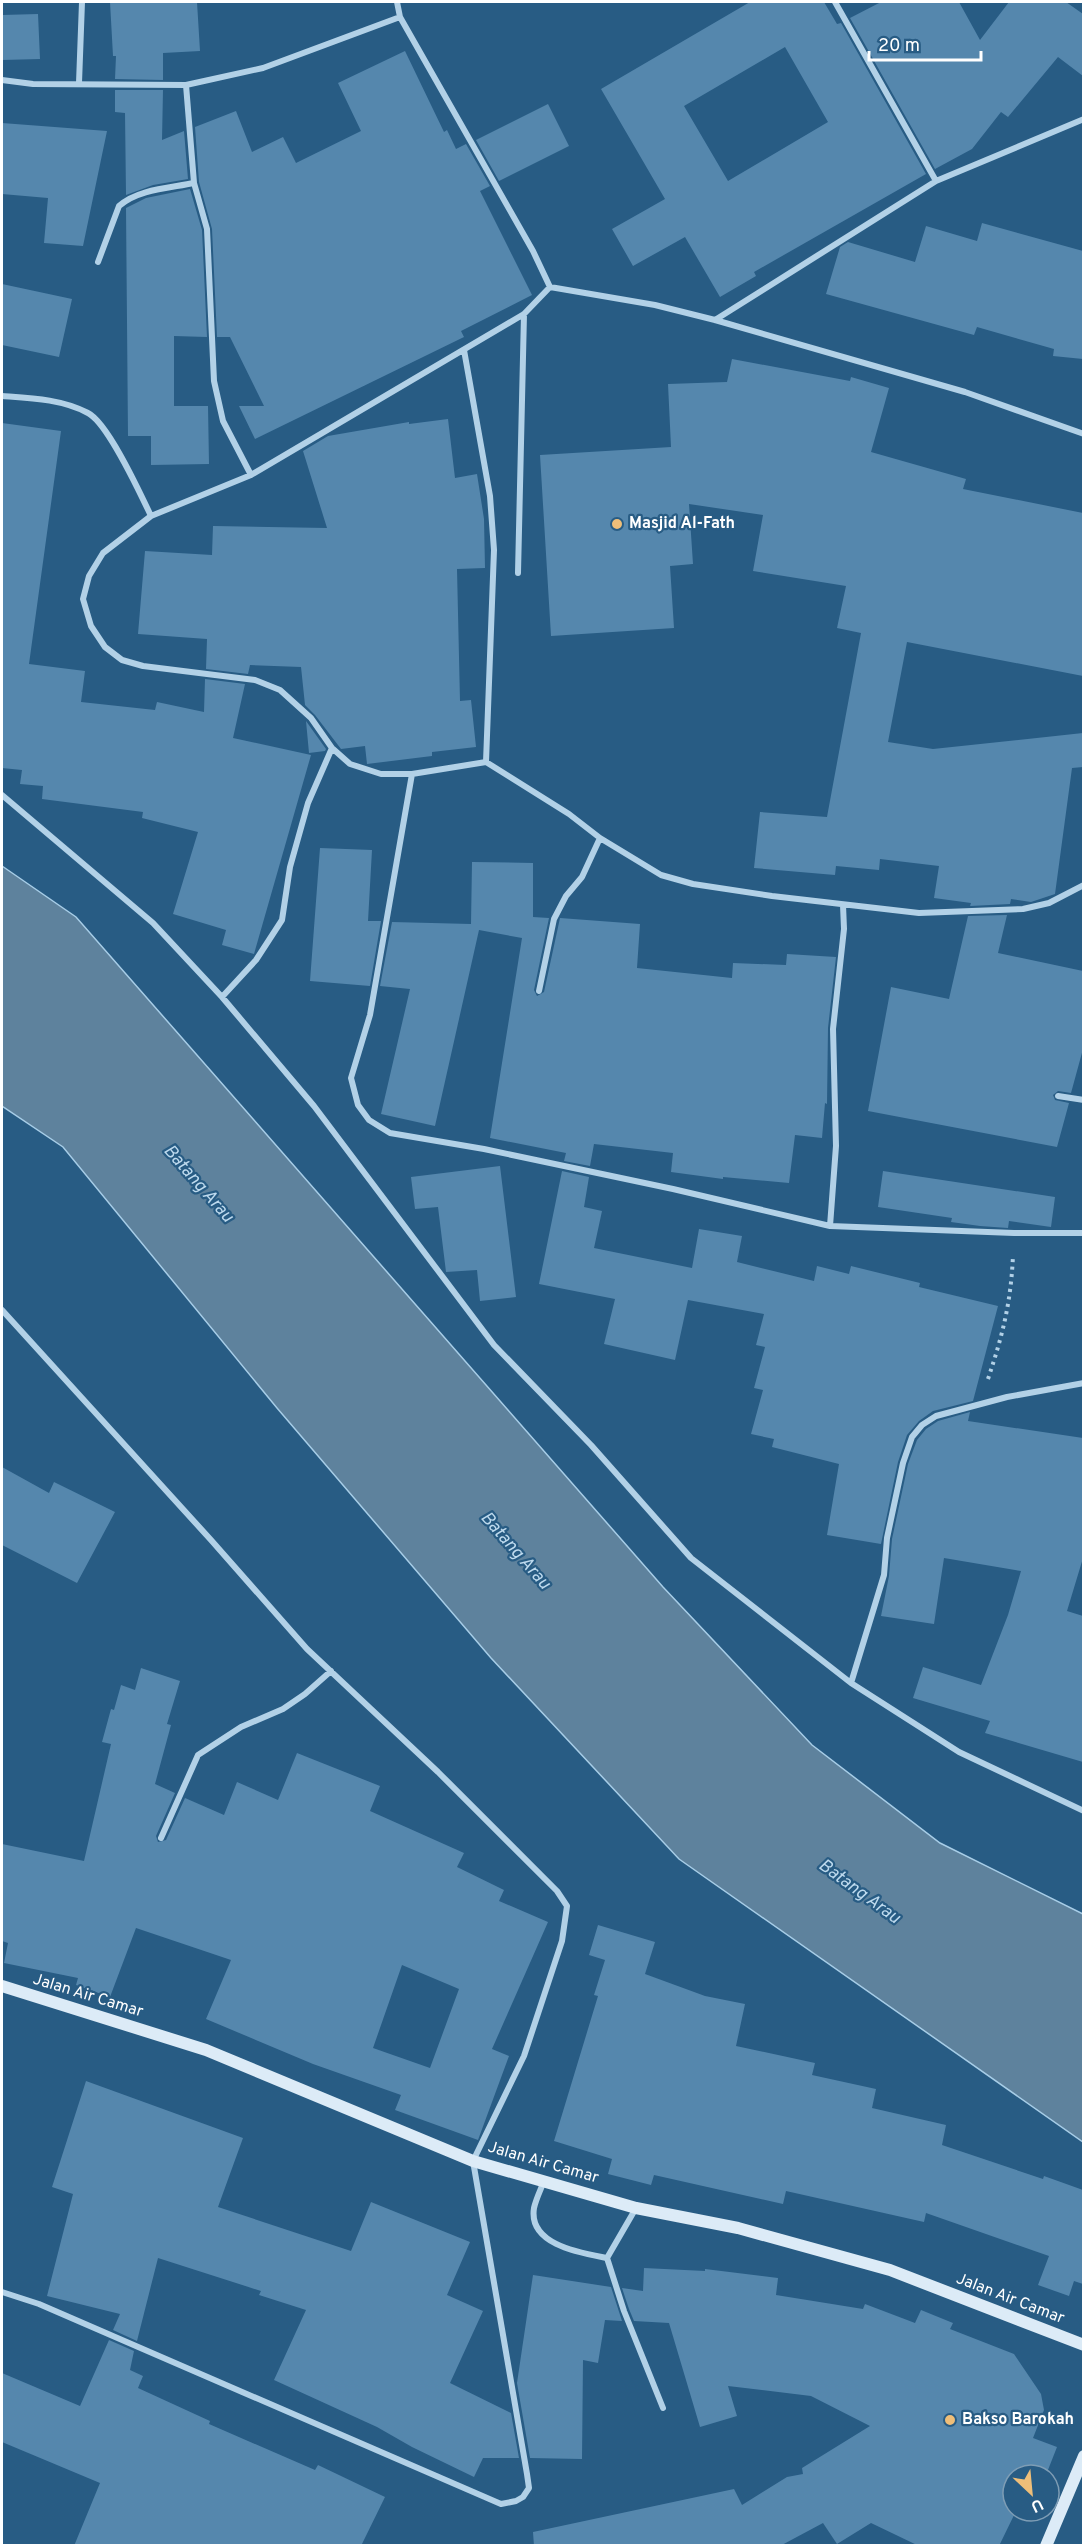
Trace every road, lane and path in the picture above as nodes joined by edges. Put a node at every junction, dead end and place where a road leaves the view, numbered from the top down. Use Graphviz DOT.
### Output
graph roads {
  1 [pos="81,2"];
  2 [pos="397,2"];
  3 [pos="835,2"];
  4 [pos="400,17"];
  5 [pos="2,80"];
  6 [pos="79,83"];
  7 [pos="186,85"];
  8 [pos="1083,119"];
  9 [pos="936,181"];
  10 [pos="194,183"];
  11 [pos="98,262"];
  12 [pos="550,287"];
  13 [pos="524,314"];
  14 [pos="715,320"];
  15 [pos="464,350"];
  16 [pos="2,396"];
  17 [pos="1083,434"];
  18 [pos="251,475"];
  19 [pos="151,516"];
  20 [pos="518,573"];
  21 [pos="332,748"];
  22 [pos="486,762"];
  23 [pos="412,774"];
  24 [pos="2,795"];
  25 [pos="600,838"];
  26 [pos="1083,885"];
  27 [pos="843,904"];
  28 [pos="539,991"];
  29 [pos="222,997"];
  30 [pos="1058,1096"];
  31 [pos="1083,1100"];
  32 [pos="830,1226"];
  33 [pos="1014,1233"];
  34 [pos="1083,1233"];
  35 [pos="2,1310"];
  36 [pos="1083,1383"];
  37 [pos="979,1406"];
  38 [pos="331,1671"];
  39 [pos="851,1683"];
  40 [pos="1083,1811"];
  41 [pos="161,1838"];
  42 [pos="2,1986"];
  43 [pos="473,2161"];
  44 [pos="544,2181"];
  45 [pos="636,2208"];
  46 [pos="607,2258"];
  47 [pos="2,2292"];
  48 [pos="1083,2345"];
  49 [pos="663,2408"];
  50 [pos="1083,2456"];
  51 [pos="1046,2546"];
  1 -- 6 [label="street"];
  2 -- 4 [label="street"];
  3 -- 9 [label="street"];
  4 -- 7 [label="street"];
  4 -- 12 [label="street"];
  5 -- 6 [label="street"];
  6 -- 7 [label="street"];
  7 -- 10 [label="street"];
  8 -- 9 [label="street"];
  9 -- 14 [label="street"];
  10 -- 11 [label="street"];
  10 -- 18 [label="street"];
  12 -- 13 [label="street"];
  12 -- 14 [label="street"];
  13 -- 15 [label="street"];
  13 -- 20 [label="street"];
  14 -- 17 [label="street"];
  15 -- 18 [label="street"];
  15 -- 22 [label="street"];
  16 -- 19 [label="street"];
  18 -- 19 [label="street"];
  19 -- 21 [label="street"];
  21 -- 23 [label="street"];
  21 -- 29 [label="street"];
  22 -- 23 [label="street"];
  22 -- 25 [label="street"];
  23 -- 32 [label="street"];
  24 -- 29 [label="street"];
  25 -- 27 [label="street"];
  25 -- 28 [label="street"];
  26 -- 27 [label="street"];
  27 -- 32 [label="street"];
  29 -- 39 [label="street"];
  30 -- 31 [label="street"];
  32 -- 33 [label="street"];
  33 -- 34 [label="street"];
  33 -- 37 [label="path"];
  35 -- 38 [label="street"];
  36 -- 37 [label="street"];
  37 -- 39 [label="street"];
  38 -- 41 [label="street"];
  38 -- 43 [label="street"];
  39 -- 40 [label="street"];
  42 -- 43 [label="main road, Jalan Air Camar"];
  43 -- 44 [label="main road, Jalan Air Camar"];
  43 -- 47 [label="street"];
  44 -- 45 [label="main road, Jalan Air Camar"];
  44 -- 46 [label="street"];
  45 -- 46 [label="street"];
  45 -- 48 [label="main road, Jalan Air Camar"];
  46 -- 49 [label="street"];
  50 -- 51 [label="main road"];
}
